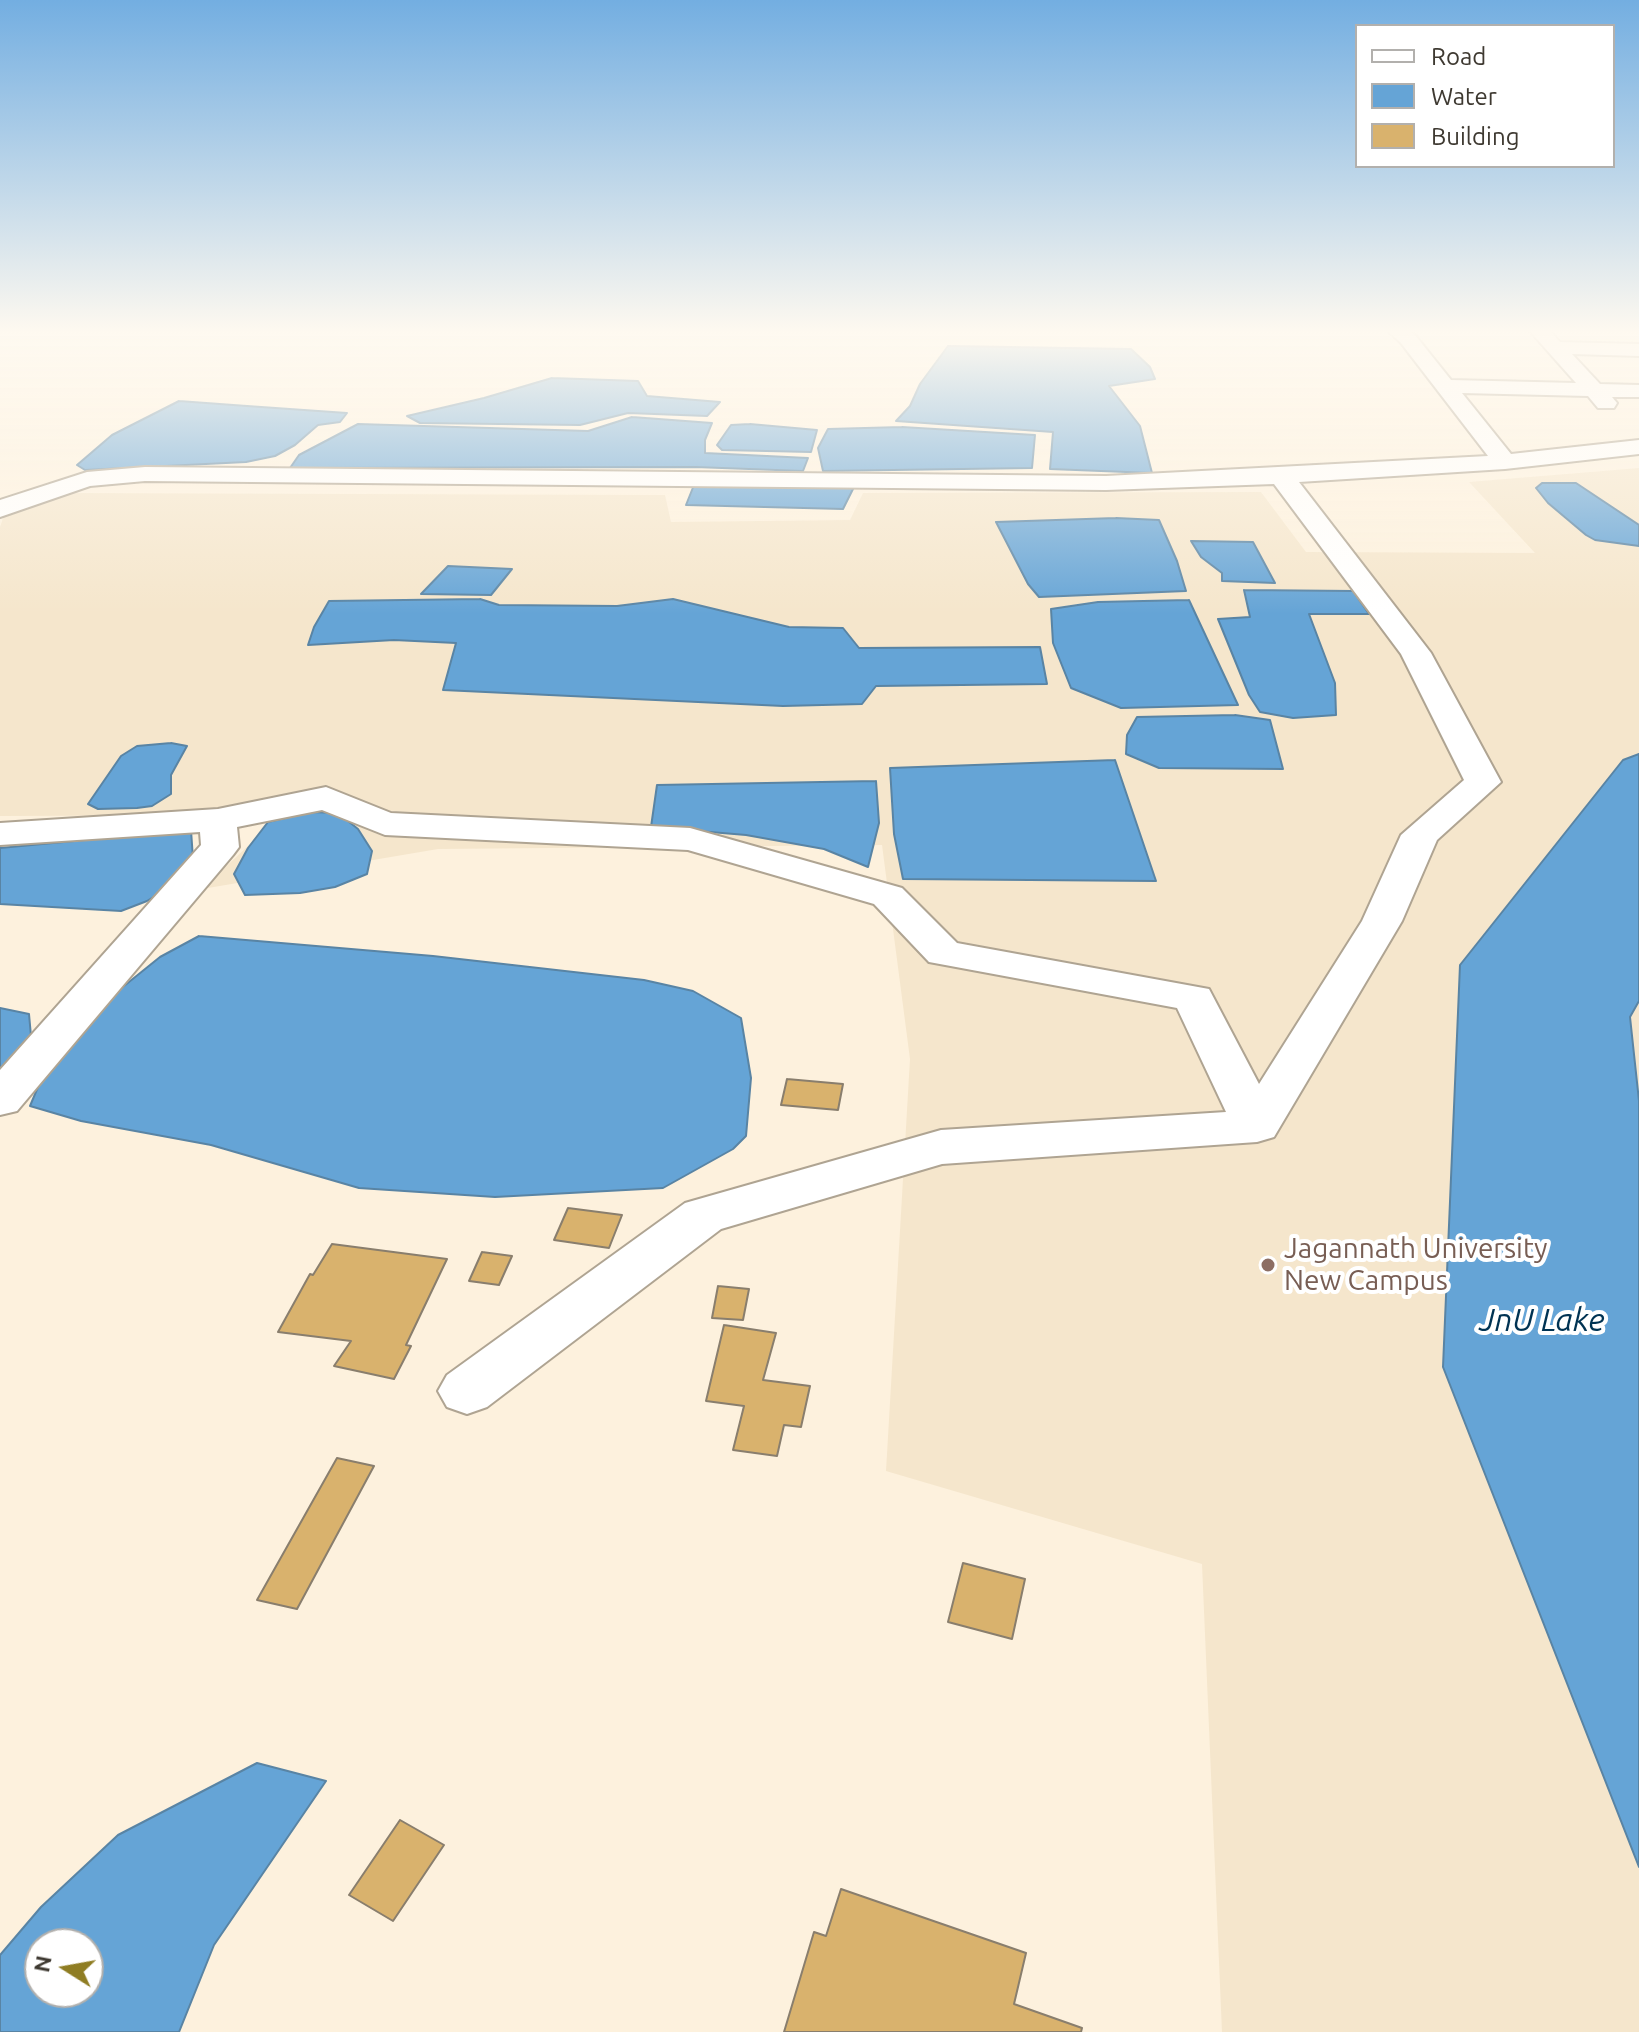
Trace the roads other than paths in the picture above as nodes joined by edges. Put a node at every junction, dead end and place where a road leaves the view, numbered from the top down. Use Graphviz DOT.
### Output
graph roads {
  1 [pos="1474,424"];
  2 [pos="1632,432"];
  3 [pos="1505,462"];
  4 [pos="1281,476"];
  5 [pos="2,522"];
  6 [pos="218,820"];
  7 [pos="0,834"];
  8 [pos="0,1100"];
  9 [pos="1257,1126"];
  10 [pos="467,1391"];
  1 -- 3 [label="street"];
  2 -- 3 [label="street"];
  3 -- 4 [label="street"];
  4 -- 5 [label="street"];
  4 -- 9 [label="street"];
  6 -- 7 [label="street"];
  6 -- 8 [label="street"];
  6 -- 9 [label="street"];
  9 -- 10 [label="street"];
}
